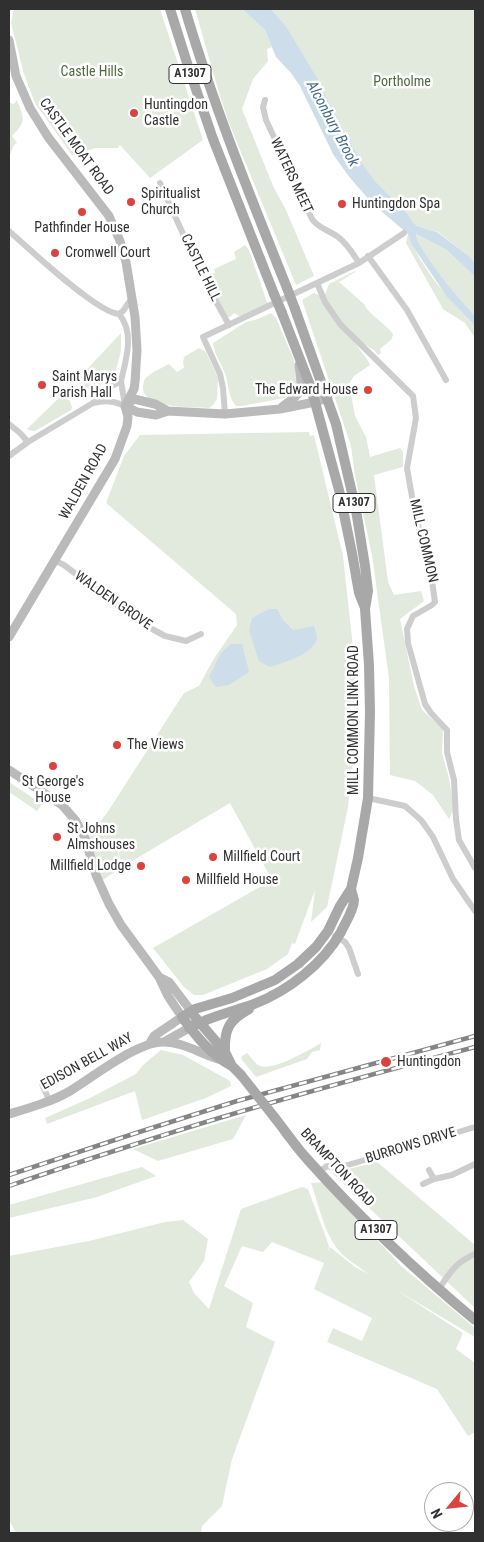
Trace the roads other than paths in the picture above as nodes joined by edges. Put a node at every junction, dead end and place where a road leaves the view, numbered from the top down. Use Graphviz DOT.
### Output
graph roads {
  1 [pos="170,9"];
  2 [pos="185,9"];
  3 [pos="9,40"];
  4 [pos="265,100"];
  5 [pos="160,183"];
  6 [pos="9,231"];
  7 [pos="404,233"];
  8 [pos="368,256"];
  9 [pos="359,263"];
  10 [pos="317,283"];
  11 [pos="132,298"];
  12 [pos="118,314"];
  13 [pos="229,325"];
  14 [pos="298,358"];
  15 [pos="446,380"];
  16 [pos="121,381"];
  17 [pos="328,398"];
  18 [pos="93,402"];
  19 [pos="315,402"];
  20 [pos="125,406"];
  21 [pos="280,409"];
  22 [pos="225,414"];
  23 [pos="9,424"];
  24 [pos="28,442"];
  25 [pos="9,456"];
  26 [pos="54,560"];
  27 [pos="365,610"];
  28 [pos="202,634"];
  29 [pos="9,637"];
  30 [pos="9,770"];
  31 [pos="368,798"];
  32 [pos="475,868"];
  33 [pos="351,889"];
  34 [pos="475,911"];
  35 [pos="328,932"];
  36 [pos="337,938"];
  37 [pos="358,974"];
  38 [pos="159,977"];
  39 [pos="254,1004"];
  40 [pos="191,1011"];
  41 [pos="182,1017"];
  42 [pos="200,1022"];
  43 [pos="189,1028"];
  44 [pos="164,1042"];
  45 [pos="150,1043"];
  46 [pos="224,1056"];
  47 [pos="42,1084"];
  48 [pos="49,1100"];
  49 [pos="9,1114"];
  50 [pos="475,1127"];
  51 [pos="475,1164"];
  52 [pos="429,1170"];
  53 [pos="319,1172"];
  54 [pos="434,1179"];
  55 [pos="423,1184"];
  56 [pos="475,1254"];
  57 [pos="439,1289"];
  58 [pos="475,1320"];
  1 -- 14 [label="main road, A1307, bridge"];
  2 -- 17 [label="main road, A1307, bridge"];
  3 -- 11 [label="main road, CASTLE MOAT ROAD"];
  4 -- 9 [label="street, WATERS MEET"];
  5 -- 13 [label="street, CASTLE HILL"];
  6 -- 12 [label="street"];
  7 -- 8 [label="street"];
  8 -- 9 [label="street"];
  8 -- 15 [label="street"];
  9 -- 10 [label="street"];
  10 -- 13 [label="street"];
  10 -- 32 [label="street, MILL COMMON"];
  11 -- 12 [label="street"];
  11 -- 20 [label="main road, WALDEN ROAD"];
  12 -- 16 [label="street"];
  13 -- 22 [label="street"];
  14 -- 19 [label="main road, A1307"];
  14 -- 21 [label="main road"];
  16 -- 18 [label="street"];
  16 -- 20 [label="street"];
  17 -- 19 [label="main road"];
  17 -- 27 [label="main road, MILL COMMON LINK ROAD / A1307"];
  18 -- 20 [label="street"];
  18 -- 24 [label="street"];
  19 -- 21 [label="main road"];
  19 -- 27 [label="main road, MILL COMMON LINK ROAD / A1307"];
  20 -- 22 [label="main road"];
  20 -- 26 [label="main road, WALDEN ROAD"];
  21 -- 22 [label="main road"];
  23 -- 24 [label="street"];
  24 -- 25 [label="street"];
  26 -- 28 [label="street, WALDEN GROVE"];
  26 -- 29 [label="main road, WALDEN ROAD"];
  27 -- 31 [label="main road, MILL COMMON LINK ROAD / A1307"];
  30 -- 38 [label="main road, BRAMPTON ROAD"];
  31 -- 33 [label="main road, MILL COMMON LINK ROAD / A1307"];
  31 -- 34 [label="street"];
  33 -- 35 [label="main road, MILL COMMON LINK ROAD / A1307"];
  33 -- 36 [label="main road, MILL COMMON LINK ROAD / A1307"];
  35 -- 36 [label="street"];
  35 -- 40 [label="main road, MILL COMMON LINK ROAD / A1307"];
  36 -- 37 [label="street"];
  36 -- 39 [label="main road, MILL COMMON LINK ROAD / A1307"];
  38 -- 40 [label="main road, BRAMPTON ROAD"];
  38 -- 41 [label="main road, BRAMPTON ROAD"];
  39 -- 42 [label="main road, MILL COMMON LINK ROAD"];
  39 -- 46 [label="main road, A1307"];
  40 -- 41 [label="main road, EDISON BELL WAY / A1307"];
  40 -- 42 [label="main road, BRAMPTON ROAD / A1307"];
  41 -- 43 [label="main road, BRAMPTON ROAD / A1307"];
  41 -- 45 [label="main road, EDISON BELL WAY"];
  42 -- 43 [label="main road, MILL COMMON LINK ROAD"];
  42 -- 46 [label="main road, BRAMPTON ROAD / A1307"];
  43 -- 44 [label="main road, MILL COMMON LINK ROAD"];
  43 -- 46 [label="main road, BRAMPTON ROAD / A1307"];
  44 -- 45 [label="main road, EDISON BELL WAY"];
  44 -- 46 [label="main road"];
  45 -- 48 [label="main road, EDISON BELL WAY"];
  46 -- 53 [label="main road, BRAMPTON ROAD / A1307, bridge"];
  47 -- 48 [label="street"];
  48 -- 49 [label="main road, EDISON BELL WAY"];
  50 -- 53 [label="street, BURROWS DRIVE"];
  51 -- 54 [label="street"];
  52 -- 54 [label="street"];
  53 -- 57 [label="main road, BRAMPTON ROAD / A1307"];
  54 -- 55 [label="street"];
  56 -- 57 [label="street"];
  57 -- 58 [label="main road, BRAMPTON ROAD / A1307"];
}
